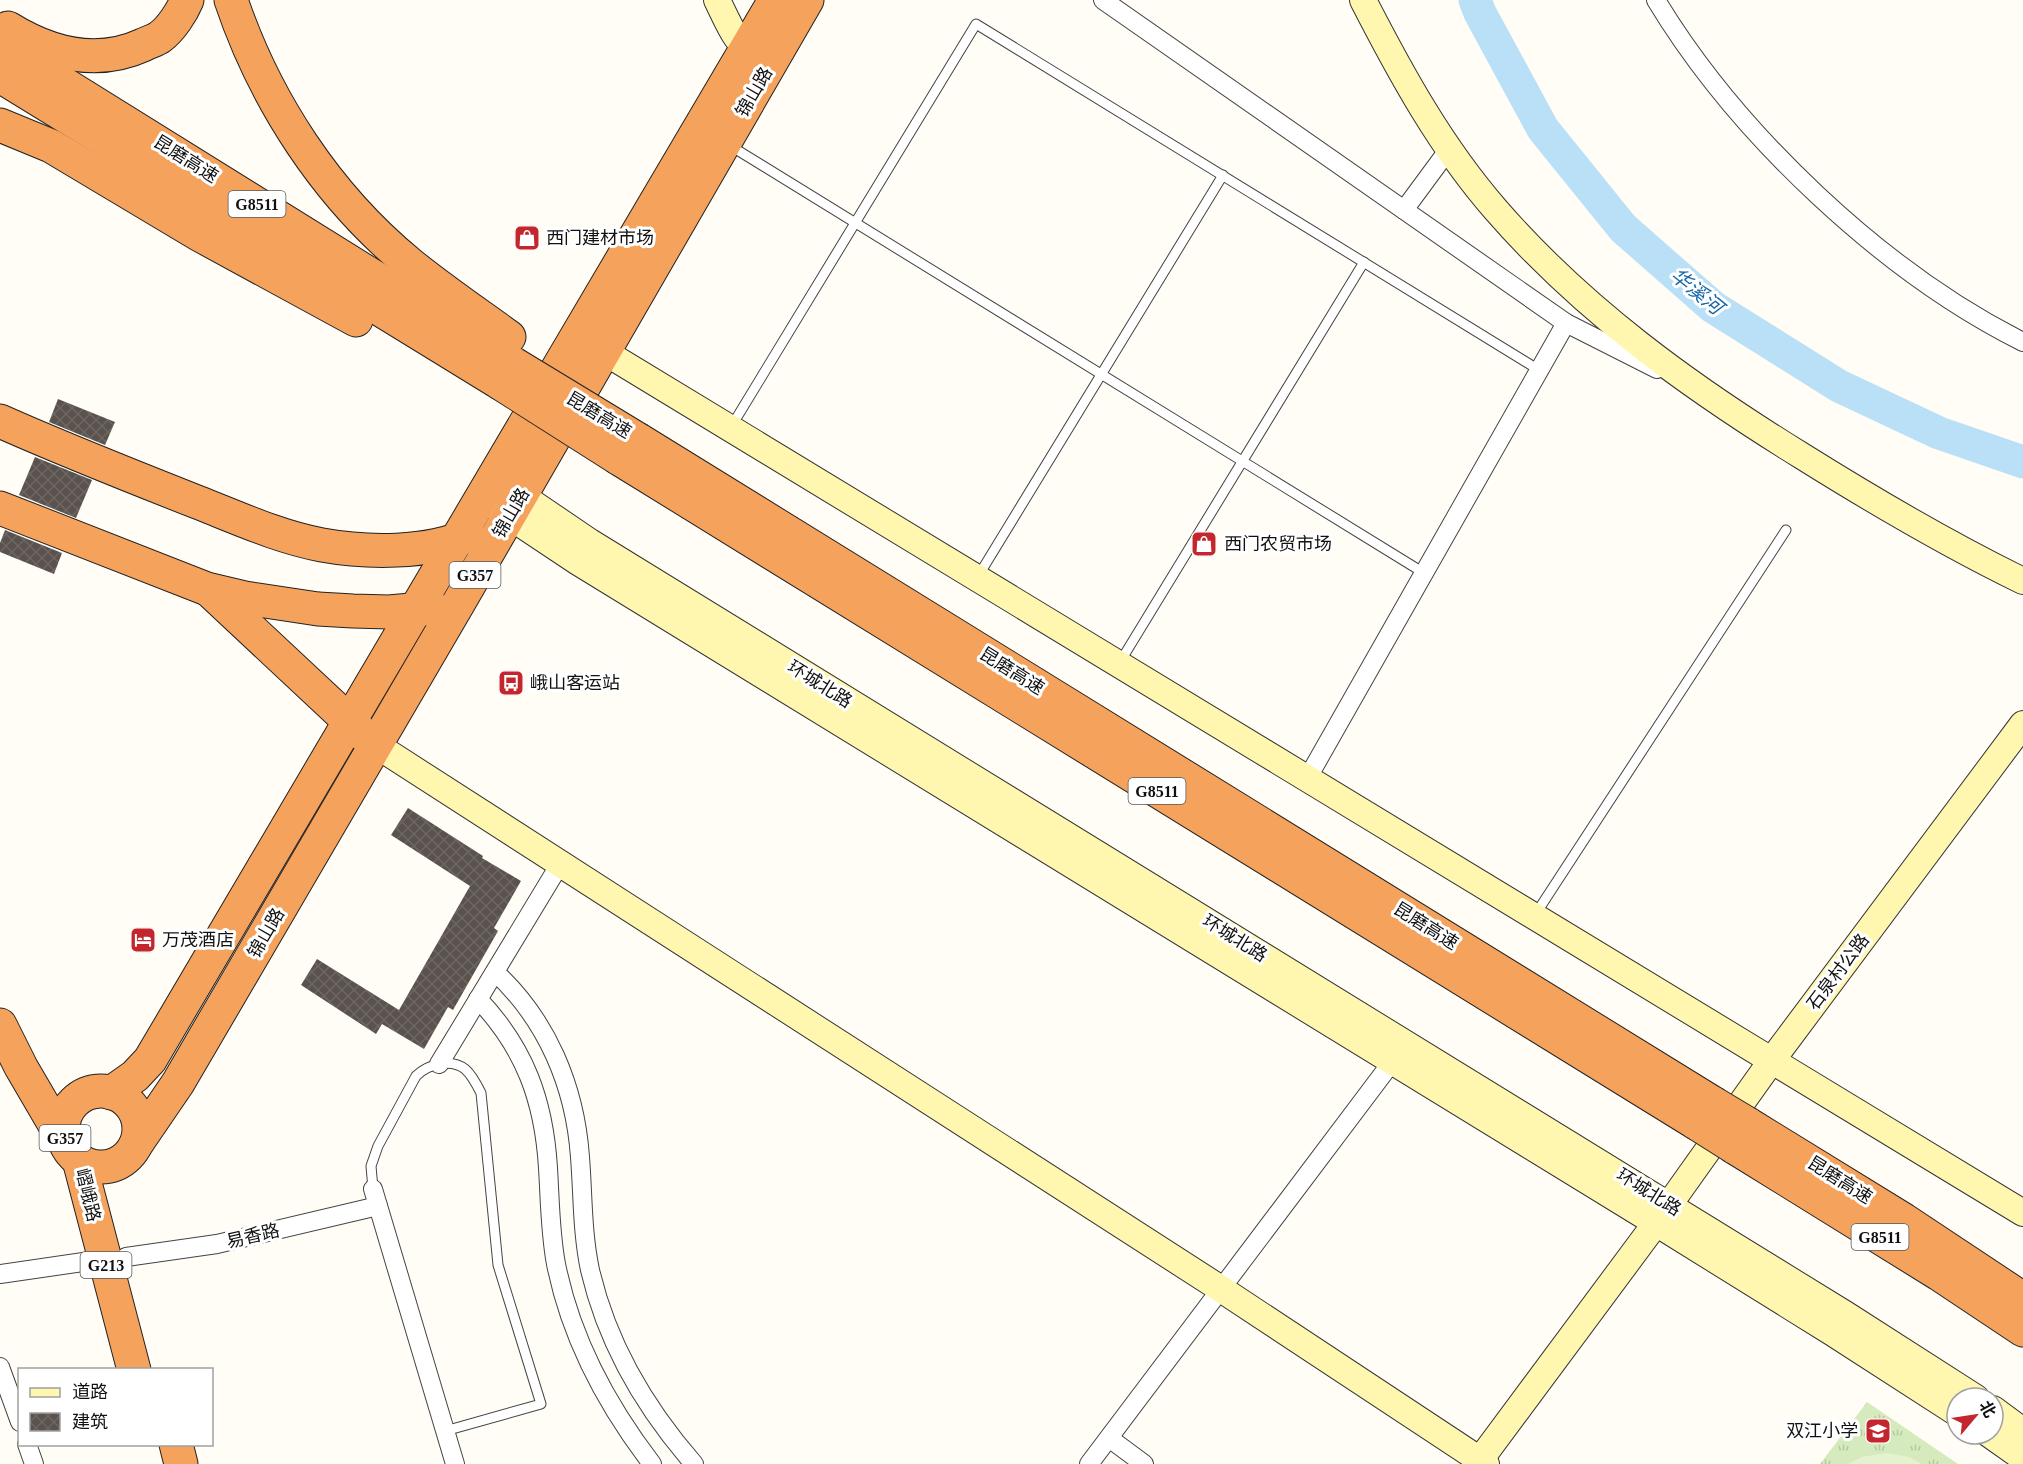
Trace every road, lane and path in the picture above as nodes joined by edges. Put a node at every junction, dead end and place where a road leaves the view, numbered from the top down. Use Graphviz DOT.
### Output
graph roads {
  1 [pos="188,0"];
  2 [pos="231,0"];
  3 [pos="717,0"];
  4 [pos="775,0"];
  5 [pos="807,0"];
  6 [pos="1102,0"];
  7 [pos="1363,0"];
  8 [pos="1656,0"];
  9 [pos="0,23"];
  10 [pos="0,44"];
  11 [pos="758,57"];
  12 [pos="0,76"];
  13 [pos="0,125"];
  14 [pos="724,142"];
  15 [pos="1449,149"];
  16 [pos="1222,175"];
  17 [pos="1404,210"];
  18 [pos="855,223"];
  19 [pos="1364,262"];
  20 [pos="1566,323"];
  21 [pos="2023,342"];
  22 [pos="590,344"];
  23 [pos="512,365"];
  24 [pos="1539,370"];
  25 [pos="1101,374"];
  26 [pos="1702,391"];
  27 [pos="0,421"];
  28 [pos="730,429"];
  29 [pos="634,443"];
  30 [pos="1243,461"];
  31 [pos="488,488"];
  32 [pos="515,506"];
  33 [pos="0,508"];
  34 [pos="1786,530"];
  35 [pos="456,541"];
  36 [pos="1424,573"];
  37 [pos="977,579"];
  38 [pos="2023,581"];
  39 [pos="207,589"];
  40 [pos="458,604"];
  41 [pos="415,610"];
  42 [pos="1119,664"];
  43 [pos="350,721"];
  44 [pos="2023,724"];
  45 [pos="376,745"];
  46 [pos="1307,779"];
  47 [pos="560,864"];
  48 [pos="1534,917"];
  49 [pos="495,972"];
  50 [pos="478,999"];
  51 [pos="0,1025"];
  52 [pos="1399,1052"];
  53 [pos="1772,1060"];
  54 [pos="439,1064"];
  55 [pos="21,1067"];
  56 [pos="102,1093"];
  57 [pos="1705,1113"];
  58 [pos="1741,1136"];
  59 [pos="135,1146"];
  60 [pos="84,1158"];
  61 [pos="376,1198"];
  62 [pos="1662,1214"];
  63 [pos="2023,1214"];
  64 [pos="115,1258"];
  65 [pos="0,1274"];
  66 [pos="1221,1289"];
  67 [pos="2023,1299"];
  68 [pos="2023,1330"];
  69 [pos="0,1366"];
  70 [pos="134,1368"];
  71 [pos="155,1368"];
  72 [pos="1957,1386"];
  73 [pos="1945,1405"];
  74 [pos="18,1416"];
  75 [pos="2005,1418"];
  76 [pos="445,1431"];
  77 [pos="2023,1431"];
  78 [pos="1109,1438"];
  79 [pos="2005,1445"];
  80 [pos="28,1446"];
  81 [pos="154,1446"];
  82 [pos="176,1446"];
  83 [pos="2023,1458"];
  84 [pos="1481,1463"];
  85 [pos="34,1464"];
  86 [pos="159,1464"];
  87 [pos="181,1464"];
  88 [pos="455,1464"];
  89 [pos="652,1464"];
  90 [pos="694,1464"];
  91 [pos="1089,1464"];
  92 [pos="1144,1464"];
  1 -- 9 [label="highway"];
  2 -- 23 [label="highway"];
  3 -- 11 [label="street"];
  4 -- 11 [label="highway, 锦山路 / G357"];
  5 -- 11 [label="highway, 锦山路 / G357"];
  6 -- 17 [label="street"];
  7 -- 15 [label="street"];
  8 -- 21 [label="street"];
  10 -- 23 [label="highway, 昆磨高速 / G8511"];
  11 -- 14 [label="highway, 锦山路 / G357"];
  11 -- 22 [label="highway, 锦山路 / G357"];
  12 -- 23 [label="highway, 昆磨高速 / G8511"];
  13 -- 23 [label="highway"];
  14 -- 18 [label="lane"];
  14 -- 22 [label="highway, 锦山路 / G357"];
  15 -- 17 [label="street"];
  15 -- 26 [label="street"];
  16 -- 18 [label="lane"];
  16 -- 19 [label="lane"];
  16 -- 25 [label="lane"];
  17 -- 20 [label="street"];
  18 -- 25 [label="lane"];
  18 -- 28 [label="lane"];
  19 -- 24 [label="lane"];
  19 -- 30 [label="lane"];
  20 -- 24 [label="street"];
  20 -- 26 [label="street"];
  22 -- 28 [label="street"];
  22 -- 31 [label="highway, 锦山路 / G357"];
  22 -- 32 [label="highway, 锦山路 / G357"];
  23 -- 29 [label="highway, 昆磨高速 / G8511, bridge"];
  24 -- 36 [label="street"];
  25 -- 30 [label="lane"];
  25 -- 37 [label="lane"];
  26 -- 38 [label="street"];
  27 -- 35 [label="highway"];
  28 -- 37 [label="street"];
  29 -- 57 [label="highway, 昆磨高速 / G8511"];
  29 -- 57 [label="highway, 昆磨高速 / G8511"];
  30 -- 36 [label="lane"];
  30 -- 42 [label="lane"];
  31 -- 32 [label="street, 环城北路"];
  31 -- 35 [label="highway, 锦山路 / G357"];
  32 -- 35 [label="highway"];
  32 -- 40 [label="highway, 锦山路 / G357"];
  32 -- 52 [label="street, 环城北路"];
  33 -- 39 [label="highway"];
  34 -- 48 [label="lane"];
  35 -- 41 [label="highway, 锦山路 / G357"];
  36 -- 46 [label="street"];
  37 -- 42 [label="street"];
  39 -- 41 [label="highway"];
  39 -- 43 [label="highway"];
  40 -- 41 [label="highway"];
  40 -- 45 [label="highway, 锦山路 / G357"];
  41 -- 43 [label="highway, 锦山路 / G357"];
  42 -- 46 [label="street"];
  43 -- 45 [label="highway"];
  43 -- 56 [label="highway, 锦山路 / G357"];
  44 -- 53 [label="street, 石泉村公路"];
  45 -- 47 [label="street"];
  45 -- 59 [label="highway, 锦山路 / G357"];
  46 -- 48 [label="street"];
  47 -- 49 [label="street"];
  47 -- 66 [label="street"];
  48 -- 53 [label="street"];
  49 -- 50 [label="street"];
  49 -- 90 [label="street"];
  50 -- 54 [label="street"];
  50 -- 89 [label="street"];
  51 -- 55 [label="highway, 嶍峨路 / G213"];
  52 -- 62 [label="street, 环城北路"];
  52 -- 66 [label="street"];
  53 -- 62 [label="street, 石泉村公路"];
  53 -- 63 [label="street"];
  54 -- 61 [label="lane"];
  54 -- 76 [label="lane"];
  55 -- 56 [label="highway"];
  55 -- 60 [label="highway, 嶍峨路 / G213"];
  56 -- 59 [label="highway"];
  56 -- 60 [label="highway, G357"];
  57 -- 58 [label="highway, 昆磨高速 / G8511, bridge"];
  58 -- 67 [label="highway, 昆磨高速 / G8511"];
  58 -- 68 [label="highway, 昆磨高速 / G8511"];
  59 -- 60 [label="highway, G357"];
  60 -- 64 [label="highway, 嶍峨路 / G213"];
  61 -- 64 [label="street, 易香路"];
  61 -- 76 [label="street"];
  62 -- 72 [label="street, 环城北路"];
  62 -- 73 [label="street, 环城北路"];
  62 -- 84 [label="street, 石泉村公路"];
  64 -- 65 [label="street, 易香路"];
  64 -- 70 [label="highway, 嶍峨路 / G213"];
  64 -- 71 [label="highway, 嶍峨路 / G213"];
  66 -- 78 [label="street"];
  66 -- 84 [label="street"];
  69 -- 74 [label="street"];
  75 -- 77 [label="street"];
  76 -- 88 [label="street"];
  78 -- 91 [label="street"];
  78 -- 92 [label="street"];
  79 -- 83 [label="street"];
  80 -- 85 [label="street"];
  81 -- 86 [label="highway"];
  82 -- 87 [label="highway"];
}
